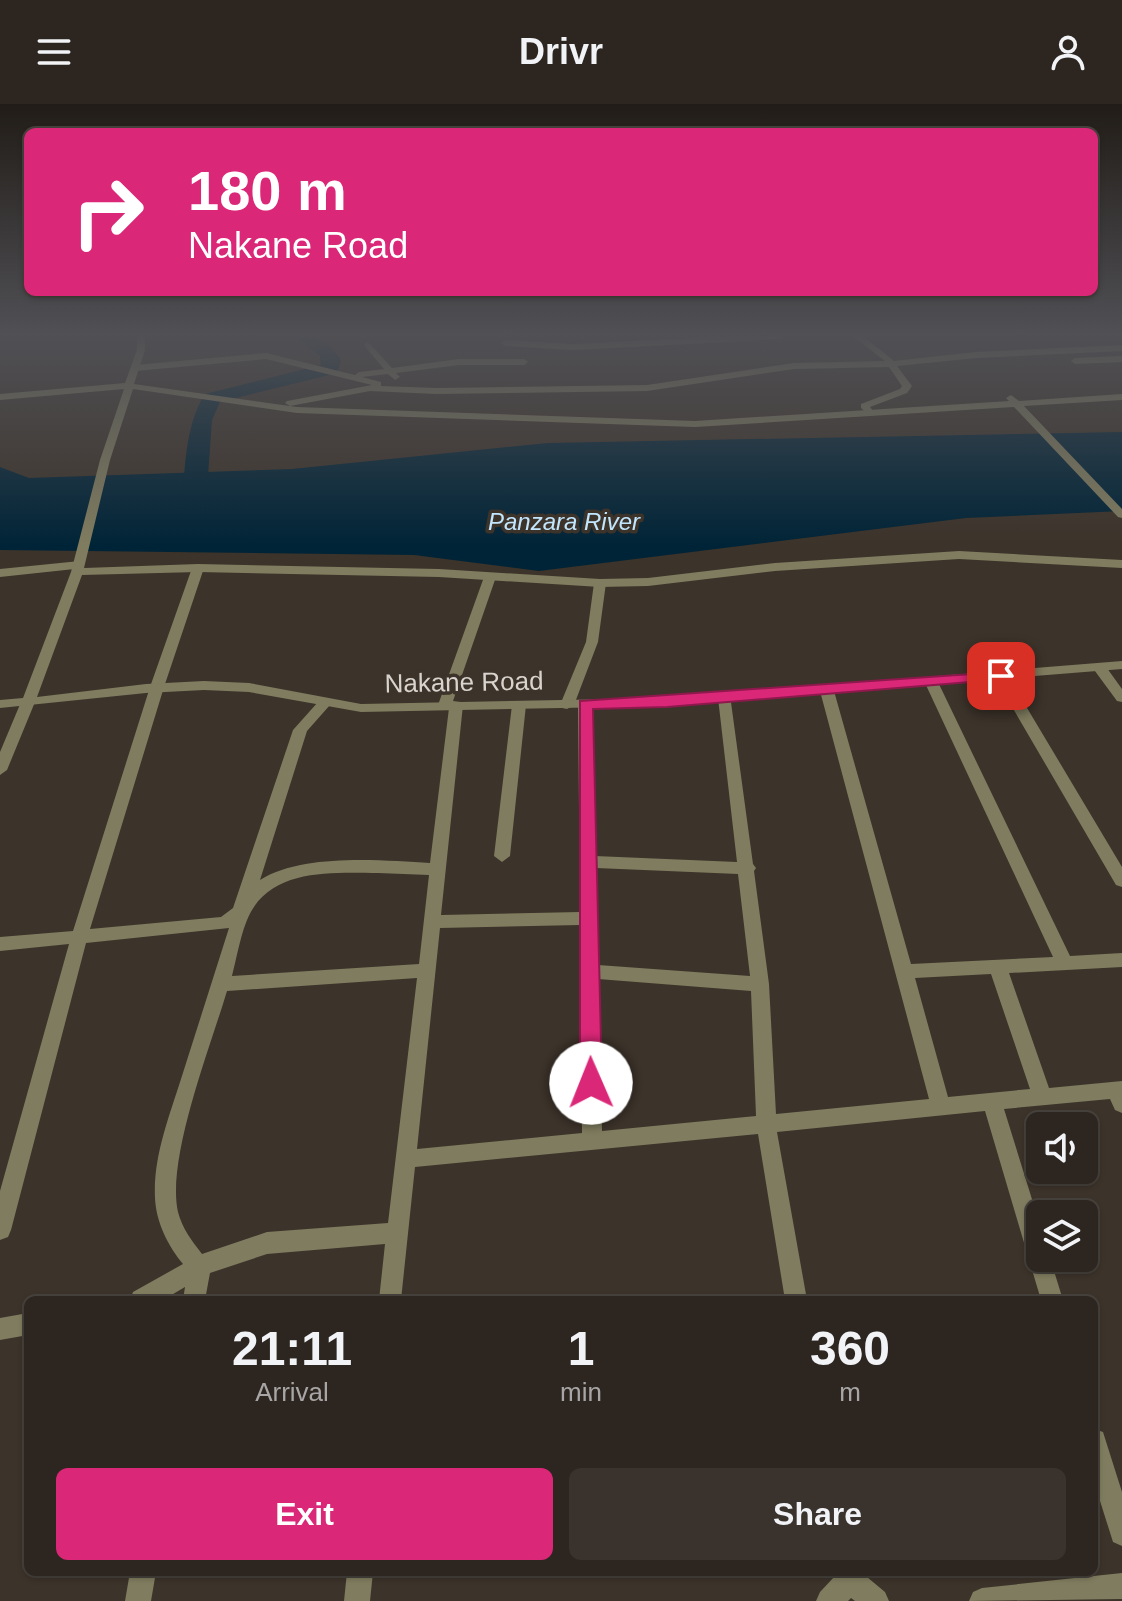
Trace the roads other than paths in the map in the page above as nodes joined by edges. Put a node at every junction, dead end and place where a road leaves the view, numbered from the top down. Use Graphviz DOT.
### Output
graph roads {
  1 [pos="122,406"];
  2 [pos="279,406"];
  3 [pos="374,406"];
  4 [pos="873,406"];
  5 [pos="918,406"];
  6 [pos="1019,406"];
  7 [pos="867,409"];
  8 [pos="1122,515"];
  9 [pos="1122,564"];
  10 [pos="80,565"];
  11 [pos="198,568"];
  12 [pos="0,573"];
  13 [pos="490,577"];
  14 [pos="600,583"];
  15 [pos="1122,665"];
  16 [pos="1099,667"];
  17 [pos="1001,676"];
  18 [pos="932,683"];
  19 [pos="157,687"];
  20 [pos="827,691"];
  21 [pos="725,698"];
  22 [pos="1122,698"];
  23 [pos="28,702"];
  24 [pos="0,704"];
  25 [pos="323,705"];
  26 [pos="451,705"];
  27 [pos="519,705"];
  28 [pos="576,705"];
  29 [pos="0,770"];
  30 [pos="502,856"];
  31 [pos="587,862"];
  32 [pos="748,868"];
  33 [pos="437,869"];
  34 [pos="1122,881"];
  35 [pos="241,915"];
  36 [pos="588,918"];
  37 [pos="432,922"];
  38 [pos="79,938"];
  39 [pos="0,945"];
  40 [pos="1122,960"];
  41 [pos="1065,964"];
  42 [pos="998,967"];
  43 [pos="427,970"];
  44 [pos="588,971"];
  45 [pos="904,971"];
  46 [pos="223,984"];
  47 [pos="760,984"];
  48 [pos="1120,1094"];
  49 [pos="1042,1097"];
  50 [pos="992,1103"];
  51 [pos="941,1106"];
  52 [pos="766,1123"];
  53 [pos="592,1139"];
  54 [pos="406,1159"];
  55 [pos="0,1230"];
  56 [pos="397,1233"];
  57 [pos="200,1268"];
  58 [pos="148,1296"];
  59 [pos="195,1296"];
  60 [pos="390,1296"];
  61 [pos="795,1296"];
  62 [pos="1051,1296"];
  63 [pos="24,1325"];
  64 [pos="0,1329"];
  65 [pos="1098,1454"];
  66 [pos="1122,1533"];
  67 [pos="142,1576"];
  68 [pos="360,1576"];
  69 [pos="848,1576"];
  70 [pos="1122,1586"];
  71 [pos="138,1601"];
  72 [pos="357,1601"];
  73 [pos="829,1601"];
  74 [pos="876,1601"];
  75 [pos="982,1601"];
  1 -- 10 [label="street"];
  2 -- 7 [label="street"];
  3 -- 7 [label="street"];
  4 -- 7 [label="street"];
  5 -- 7 [label="street"];
  6 -- 8 [label="street"];
  9 -- 14 [label="street"];
  10 -- 11 [label="street"];
  10 -- 12 [label="street"];
  10 -- 23 [label="street"];
  11 -- 13 [label="street"];
  11 -- 19 [label="street"];
  13 -- 14 [label="street"];
  13 -- 26 [label="street"];
  14 -- 28 [label="street"];
  15 -- 16 [label="street, Nakane Road"];
  16 -- 17 [label="street, Nakane Road"];
  16 -- 22 [label="street"];
  17 -- 18 [label="street, Nakane Road"];
  17 -- 34 [label="street"];
  18 -- 20 [label="street, Nakane Road"];
  18 -- 41 [label="street"];
  19 -- 23 [label="street, Nakane Road"];
  19 -- 25 [label="street, Nakane Road"];
  19 -- 38 [label="street"];
  20 -- 21 [label="street, Nakane Road"];
  20 -- 45 [label="street"];
  21 -- 28 [label="street, Nakane Road"];
  21 -- 32 [label="street"];
  23 -- 24 [label="street, Nakane Road"];
  23 -- 29 [label="street"];
  25 -- 26 [label="street, Nakane Road"];
  25 -- 35 [label="street"];
  26 -- 27 [label="street, Nakane Road"];
  26 -- 33 [label="street"];
  27 -- 28 [label="street, Nakane Road"];
  27 -- 30 [label="street"];
  28 -- 31 [label="street"];
  31 -- 32 [label="street"];
  31 -- 36 [label="street"];
  32 -- 47 [label="street"];
  33 -- 35 [label="street"];
  33 -- 37 [label="street"];
  35 -- 38 [label="street"];
  35 -- 46 [label="street"];
  36 -- 37 [label="street"];
  36 -- 44 [label="street"];
  37 -- 43 [label="street"];
  38 -- 39 [label="street"];
  38 -- 55 [label="street"];
  40 -- 41 [label="street"];
  41 -- 42 [label="street"];
  42 -- 45 [label="street"];
  42 -- 49 [label="street"];
  43 -- 46 [label="street"];
  43 -- 54 [label="street"];
  44 -- 47 [label="street"];
  44 -- 53 [label="street"];
  45 -- 51 [label="street"];
  46 -- 57 [label="street"];
  47 -- 52 [label="street"];
  48 -- 49 [label="street"];
  49 -- 50 [label="street"];
  50 -- 51 [label="street"];
  50 -- 62 [label="street"];
  51 -- 52 [label="street"];
  52 -- 53 [label="street"];
  52 -- 61 [label="street"];
  53 -- 54 [label="street"];
  54 -- 56 [label="street"];
  56 -- 57 [label="street"];
  56 -- 60 [label="street"];
  57 -- 58 [label="street"];
  57 -- 59 [label="street"];
  63 -- 64 [label="street"];
  65 -- 66 [label="street"];
  67 -- 71 [label="street"];
  68 -- 72 [label="street"];
  69 -- 73 [label="street"];
  69 -- 74 [label="street"];
  70 -- 75 [label="street"];
}
